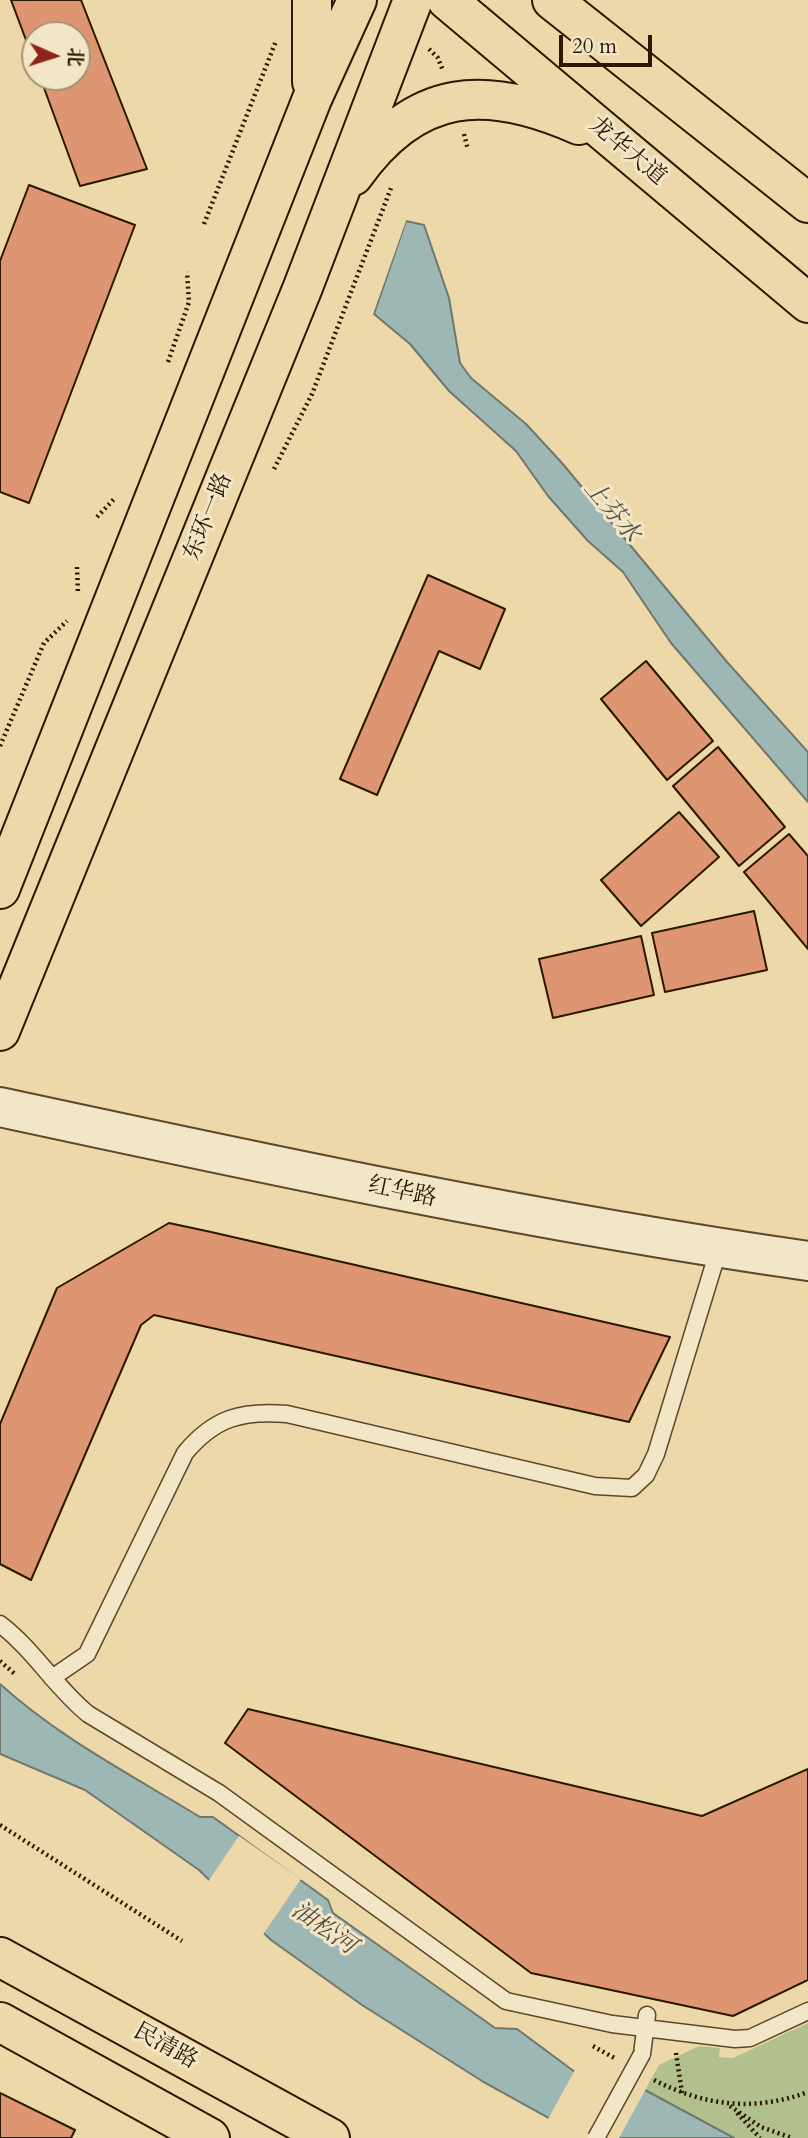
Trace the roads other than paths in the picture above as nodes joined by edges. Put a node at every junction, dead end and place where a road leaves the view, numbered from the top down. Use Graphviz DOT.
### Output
graph roads {
  1 [pos="312,0"];
  2 [pos="357,0"];
  3 [pos="413,0"];
  4 [pos="447,0"];
  5 [pos="552,0"];
  6 [pos="589,0"];
  7 [pos="613,49"];
  8 [pos="312,99"];
  9 [pos="607,136"];
  10 [pos="376,155"];
  11 [pos="808,203"];
  12 [pos="808,303"];
  13 [pos="0,889"];
  14 [pos="0,1031"];
  15 [pos="0,1107"];
  16 [pos="719,1248"];
  17 [pos="808,1261"];
  18 [pos="0,1624"];
  19 [pos="52,1678"];
  20 [pos="0,1956"];
  21 [pos="808,2011"];
  22 [pos="0,2022"];
  23 [pos="647,2022"];
  24 [pos="210,2138"];
  25 [pos="330,2138"];
  26 [pos="596,2138"];
  1 -- 8 [label="main road"];
  2 -- 8 [label="main road"];
  3 -- 10 [label="main road, 东环一路"];
  4 -- 9 [label="main road, 龙华大道"];
  5 -- 7 [label="main road"];
  6 -- 7 [label="main road"];
  7 -- 11 [label="main road"];
  8 -- 13 [label="main road"];
  9 -- 10 [label="main road"];
  9 -- 12 [label="main road, 龙华大道"];
  10 -- 14 [label="main road, 东环一路"];
  15 -- 16 [label="street, 红华路"];
  16 -- 17 [label="street, 红华路"];
  16 -- 19 [label="lane"];
  18 -- 19 [label="lane"];
  19 -- 23 [label="lane"];
  20 -- 25 [label="main road, 民清路"];
  21 -- 23 [label="lane"];
  22 -- 24 [label="main road"];
  23 -- 26 [label="lane, bridge"];
}
